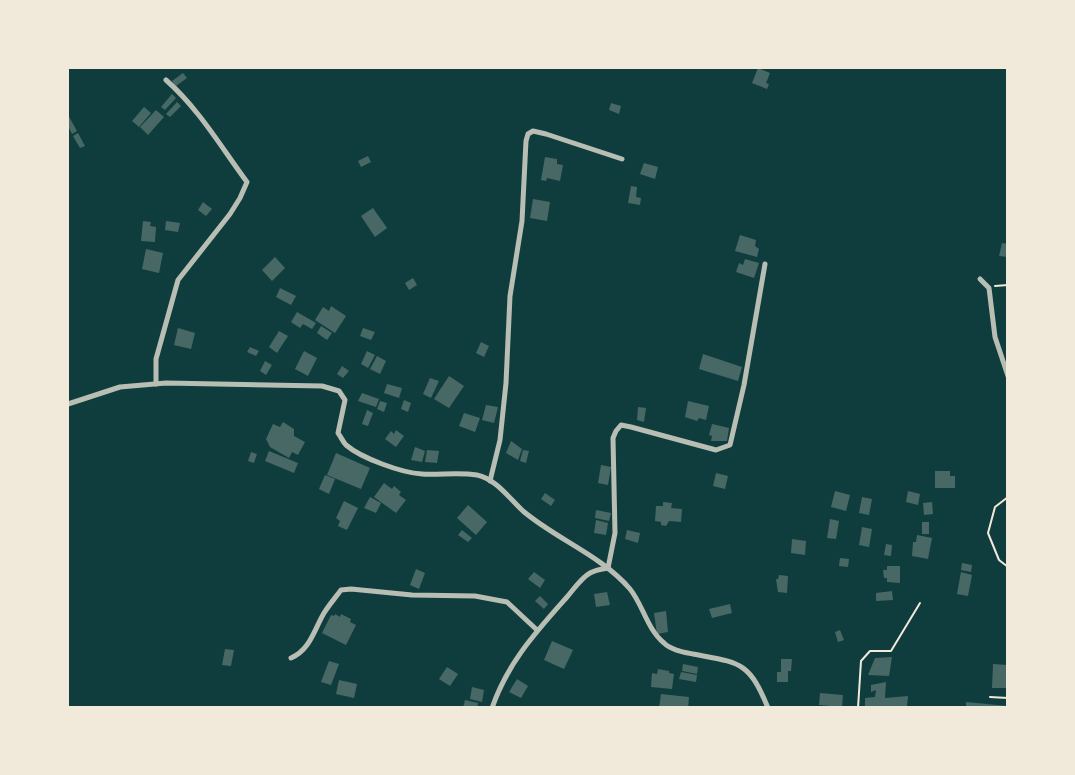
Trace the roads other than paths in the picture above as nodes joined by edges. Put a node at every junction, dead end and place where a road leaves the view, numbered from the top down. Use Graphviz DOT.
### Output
graph roads {
  1 [pos="166,80"];
  2 [pos="622,159"];
  3 [pos="765,264"];
  4 [pos="980,279"];
  5 [pos="1008,376"];
  6 [pos="156,384"];
  7 [pos="68,404"];
  8 [pos="490,481"];
  9 [pos="608,568"];
  10 [pos="537,630"];
  11 [pos="291,658"];
  12 [pos="492,708"];
  13 [pos="768,708"];
  1 -- 6 [label="street"];
  2 -- 8 [label="street"];
  3 -- 9 [label="street"];
  4 -- 5 [label="street"];
  6 -- 7 [label="street"];
  6 -- 8 [label="street"];
  8 -- 9 [label="street"];
  9 -- 10 [label="street"];
  9 -- 13 [label="street"];
  10 -- 11 [label="street"];
  10 -- 12 [label="street"];
}
